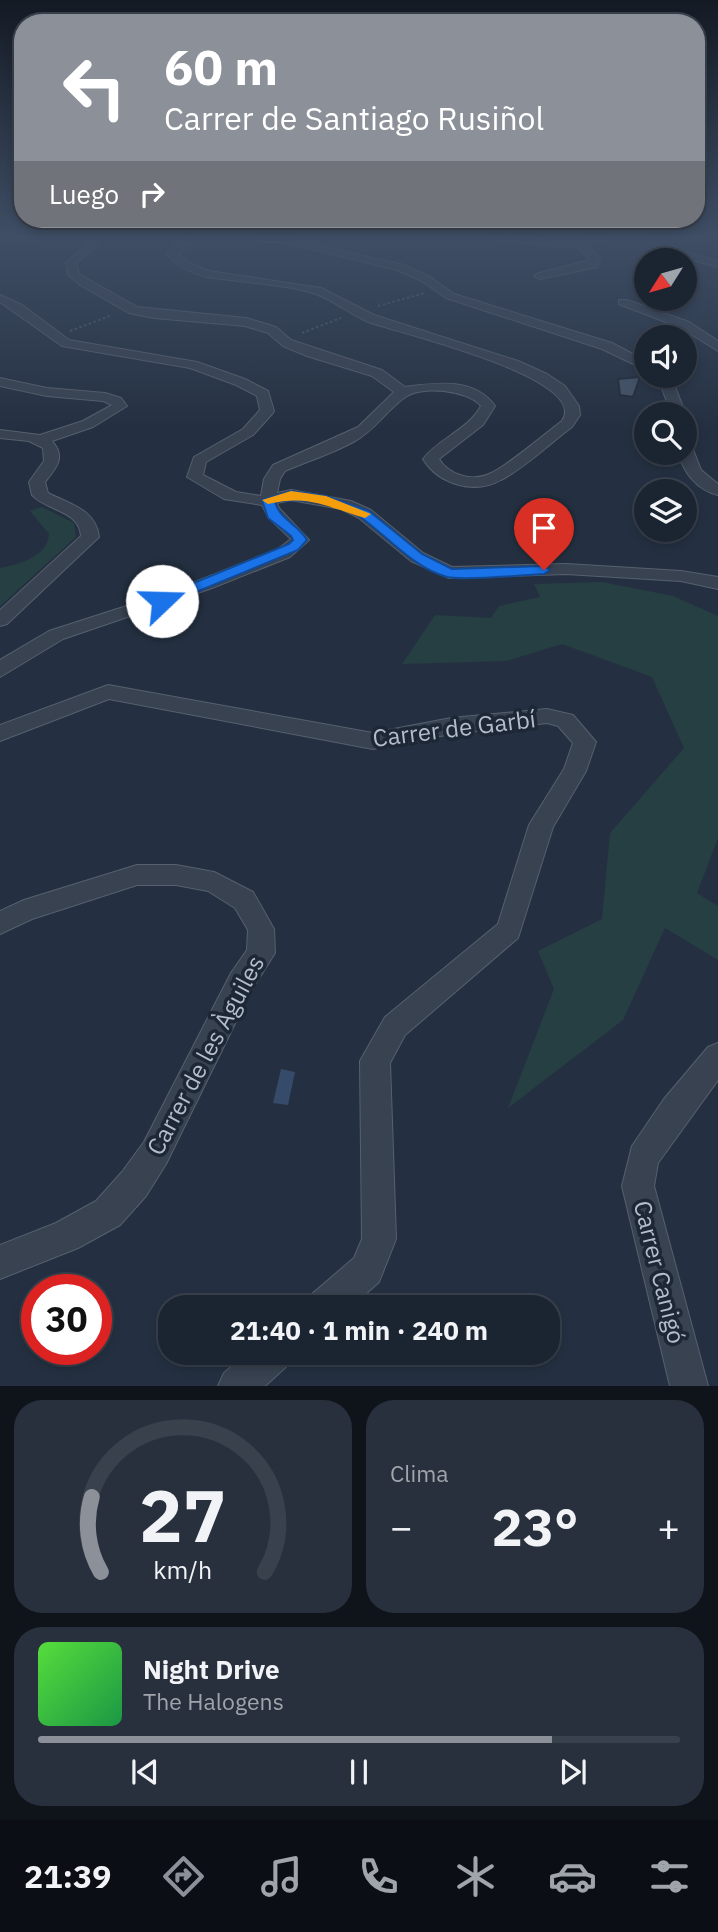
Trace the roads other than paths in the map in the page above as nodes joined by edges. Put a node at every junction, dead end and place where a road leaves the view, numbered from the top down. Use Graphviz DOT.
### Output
graph roads {
  1 [pos="4,301"];
  2 [pos="117,301"];
  3 [pos="336,301"];
  4 [pos="464,301"];
  5 [pos="623,302"];
  6 [pos="718,347"];
  7 [pos="634,360"];
  8 [pos="0,382"];
  9 [pos="402,393"];
  10 [pos="0,434"];
  11 [pos="40,440"];
  12 [pos="689,465"];
  13 [pos="718,490"];
  14 [pos="268,500"];
  15 [pos="685,577"];
  16 [pos="718,583"];
  17 [pos="718,594"];
  18 [pos="0,620"];
  19 [pos="0,670"];
  20 [pos="0,733"];
  21 [pos="0,923"];
  22 [pos="718,1057"];
  23 [pos="0,1262"];
  24 [pos="339,1295"];
  25 [pos="261,1365"];
  26 [pos="237,1386"];
  27 [pos="689,1386"];
  1 -- 14 [label="street"];
  2 -- 9 [label="street"];
  3 -- 9 [label="street"];
  4 -- 7 [label="street"];
  5 -- 6 [label="street"];
  8 -- 11 [label="street"];
  9 -- 14 [label="street"];
  10 -- 11 [label="street"];
  11 -- 18 [label="street"];
  12 -- 13 [label="street"];
  14 -- 15 [label="street"];
  14 -- 19 [label="street"];
  15 -- 16 [label="street"];
  15 -- 17 [label="street"];
  20 -- 24 [label="street, Carrer de Garbí"];
  21 -- 23 [label="street, Carrer de les Àguiles"];
  22 -- 27 [label="street, Carrer Canigó"];
  25 -- 26 [label="street"];
}
